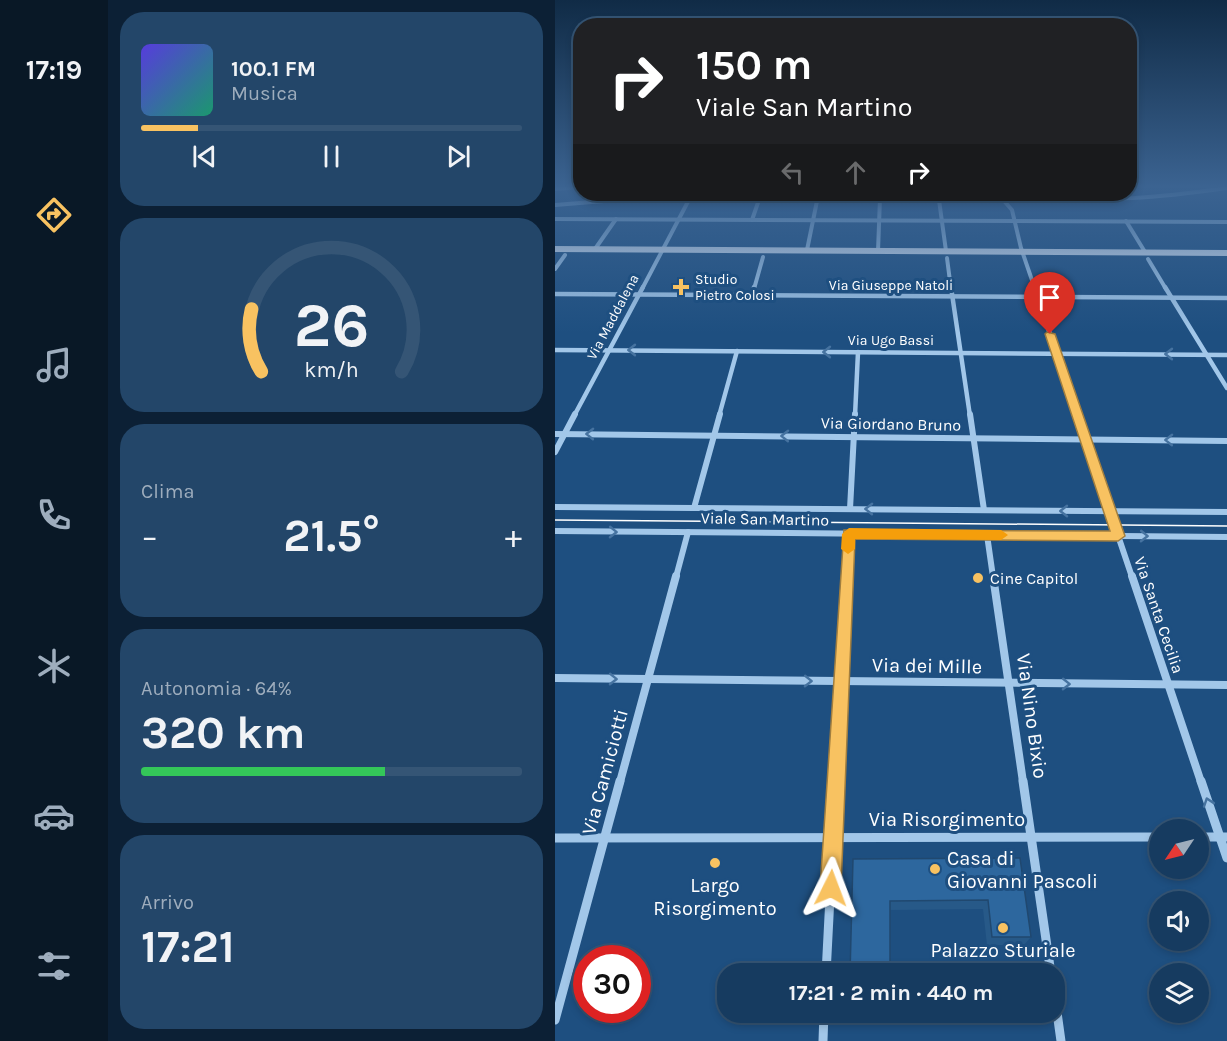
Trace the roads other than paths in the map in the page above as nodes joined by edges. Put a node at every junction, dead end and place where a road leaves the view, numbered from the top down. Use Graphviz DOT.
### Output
graph roads {
  1 [pos="604,236"];
  2 [pos="670,236"];
  3 [pos="810,236"];
  4 [pos="878,236"];
  5 [pos="944,236"];
  6 [pos="1018,236"];
  7 [pos="1135,236"];
  8 [pos="555,249"];
  9 [pos="595,249"];
  10 [pos="807,250"];
  11 [pos="878,251"];
  12 [pos="661,253"];
  13 [pos="1227,253"];
  14 [pos="947,254"];
  15 [pos="560,255"];
  16 [pos="1023,255"];
  17 [pos="763,256"];
  18 [pos="1147,256"];
  19 [pos="1227,259"];
  20 [pos="555,269"];
  21 [pos="555,294"];
  22 [pos="639,294"];
  23 [pos="752,295"];
  24 [pos="953,296"];
  25 [pos="1038,297"];
  26 [pos="1172,298"];
  27 [pos="1227,298"];
  28 [pos="555,350"];
  29 [pos="609,350"];
  30 [pos="737,351"];
  31 [pos="858,352"];
  32 [pos="961,353"];
  33 [pos="1057,353"];
  34 [pos="1206,354"];
  35 [pos="1227,355"];
  36 [pos="1227,388"];
  37 [pos="555,434"];
  38 [pos="564,434"];
  39 [pos="714,436"];
  40 [pos="853,437"];
  41 [pos="973,438"];
  42 [pos="1086,439"];
  43 [pos="1227,441"];
  44 [pos="555,452"];
  45 [pos="555,507"];
  46 [pos="694,508"];
  47 [pos="850,509"];
  48 [pos="984,510"];
  49 [pos="1110,512"];
  50 [pos="1227,512"];
  51 [pos="555,531"];
  52 [pos="688,532"];
  53 [pos="849,534"];
  54 [pos="987,535"];
  55 [pos="1118,536"];
  56 [pos="1227,537"];
  57 [pos="555,678"];
  58 [pos="647,680"];
  59 [pos="841,681"];
  60 [pos="1009,683"];
  61 [pos="1169,685"];
  62 [pos="1227,686"];
  63 [pos="1031,837"];
  64 [pos="1149,837"];
  65 [pos="1223,837"];
  66 [pos="555,838"];
  67 [pos="605,838"];
  68 [pos="833,838"];
  69 [pos="1227,858"];
  70 [pos="827,963"];
  71 [pos="1049,963"];
  72 [pos="555,1020"];
  73 [pos="824,1023"];
  74 [pos="1058,1023"];
  75 [pos="823,1041"];
  76 [pos="1061,1041"];
  1 -- 9 [label="street"];
  2 -- 12 [label="street, Via Maddalena"];
  3 -- 10 [label="street"];
  4 -- 11 [label="street"];
  5 -- 14 [label="street"];
  6 -- 16 [label="street, Via Santa Cecilia"];
  7 -- 18 [label="street"];
  8 -- 9 [label="main road"];
  9 -- 12 [label="main road"];
  10 -- 11 [label="main road"];
  10 -- 12 [label="main road"];
  11 -- 14 [label="main road"];
  12 -- 15 [label="main road"];
  12 -- 17 [label="main road"];
  12 -- 22 [label="street, Via Maddalena"];
  13 -- 18 [label="main road"];
  14 -- 16 [label="main road"];
  14 -- 17 [label="main road"];
  14 -- 24 [label="street"];
  15 -- 20 [label="street"];
  16 -- 18 [label="main road"];
  16 -- 25 [label="street, Via Santa Cecilia"];
  17 -- 23 [label="street"];
  18 -- 19 [label="main road"];
  18 -- 26 [label="street"];
  21 -- 22 [label="street, Via Giuseppe Natoli"];
  22 -- 23 [label="street, Via Giuseppe Natoli"];
  22 -- 29 [label="street, Via Maddalena"];
  23 -- 24 [label="street, Via Giuseppe Natoli"];
  24 -- 25 [label="street, Via Giuseppe Natoli"];
  24 -- 32 [label="street"];
  25 -- 26 [label="street, Via Giuseppe Natoli"];
  25 -- 33 [label="street, Via Santa Cecilia"];
  26 -- 27 [label="street, Via Giuseppe Natoli"];
  26 -- 34 [label="street"];
  28 -- 29 [label="street, Via Ugo Bassi"];
  30 -- 29 [label="street, Via Ugo Bassi, one-way"];
  29 -- 38 [label="street, Via Maddalena"];
  31 -- 30 [label="street, Via Ugo Bassi, one-way"];
  30 -- 39 [label="street"];
  31 -- 32 [label="street, Via Ugo Bassi"];
  31 -- 40 [label="street"];
  32 -- 33 [label="street, Via Ugo Bassi"];
  32 -- 41 [label="street"];
  34 -- 33 [label="street, Via Ugo Bassi, one-way"];
  33 -- 42 [label="street, Via Santa Cecilia"];
  34 -- 35 [label="street, Via Ugo Bassi"];
  34 -- 36 [label="street"];
  37 -- 38 [label="street, Via Giordano Bruno"];
  39 -- 38 [label="street, Via Giordano Bruno, one-way"];
  38 -- 44 [label="street, Via Maddalena"];
  40 -- 39 [label="street, Via Giordano Bruno, one-way"];
  39 -- 46 [label="street"];
  40 -- 41 [label="street, Via Giordano Bruno"];
  40 -- 47 [label="street"];
  41 -- 42 [label="street, Via Giordano Bruno"];
  41 -- 48 [label="street"];
  43 -- 42 [label="street, Via Giordano Bruno, one-way"];
  42 -- 49 [label="street, Via Santa Cecilia"];
  45 -- 46 [label="street, Viale San Martino"];
  46 -- 47 [label="street, Viale San Martino"];
  48 -- 47 [label="street, Viale San Martino, one-way"];
  49 -- 48 [label="street, Viale San Martino, one-way"];
  49 -- 50 [label="street, Viale San Martino"];
  49 -- 55 [label="street, Via Santa Cecilia"];
  51 -- 52 [label="street, Viale San Martino, one-way"];
  52 -- 53 [label="street, Viale San Martino"];
  52 -- 58 [label="street, Via Camiciotti"];
  53 -- 54 [label="street, Viale San Martino"];
  53 -- 59 [label="street"];
  54 -- 55 [label="street, Viale San Martino"];
  54 -- 60 [label="street, Via Nino Bixio"];
  55 -- 56 [label="street, Viale San Martino, one-way"];
  55 -- 61 [label="street, Via Santa Cecilia"];
  57 -- 58 [label="street, Via dei Mille, one-way"];
  58 -- 59 [label="street, Via dei Mille, one-way"];
  58 -- 67 [label="street, Via Camiciotti"];
  59 -- 60 [label="street, Via dei Mille"];
  59 -- 68 [label="street"];
  60 -- 61 [label="street, Via dei Mille, one-way"];
  60 -- 63 [label="street, Via Nino Bixio"];
  61 -- 62 [label="street, Via dei Mille"];
  65 -- 61 [label="street, Via Santa Cecilia, one-way"];
  63 -- 64 [label="street, Via Risorgimento"];
  63 -- 68 [label="street, Via Risorgimento"];
  63 -- 71 [label="street, Via Nino Bixio"];
  65 -- 69 [label="street, Via Santa Cecilia"];
  66 -- 67 [label="street, Via Risorgimento"];
  67 -- 68 [label="street, Via Risorgimento"];
  67 -- 72 [label="street, Via Camiciotti"];
  68 -- 70 [label="street"];
  73 -- 75 [label="street"];
  74 -- 76 [label="street"];
}
